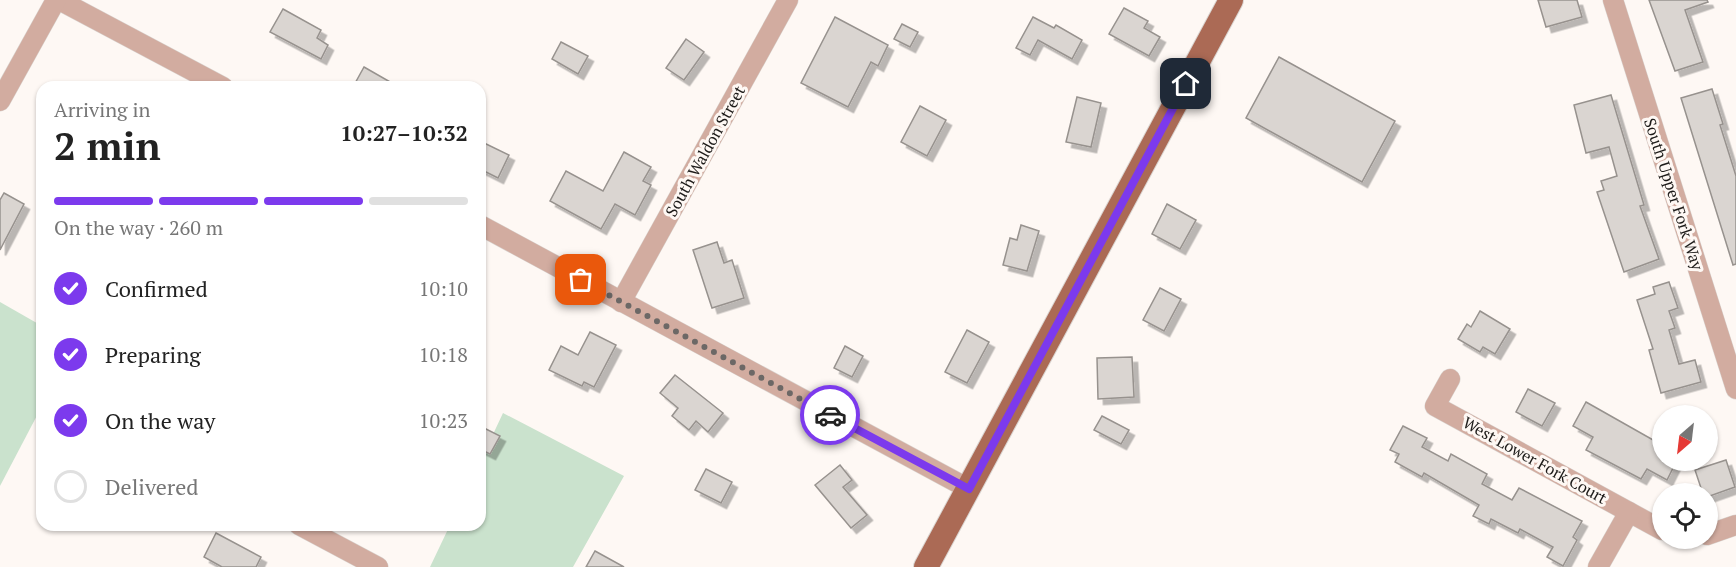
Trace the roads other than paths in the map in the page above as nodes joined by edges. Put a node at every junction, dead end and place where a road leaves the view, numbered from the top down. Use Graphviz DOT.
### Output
graph roads {
  1 [pos="57,0"];
  2 [pos="788,0"];
  3 [pos="1231,0"];
  4 [pos="1613,0"];
  5 [pos="212,81"];
  6 [pos="0,101"];
  7 [pos="486,228"];
  8 [pos="621,303"];
  9 [pos="1450,379"];
  10 [pos="1736,389"];
  11 [pos="969,489"];
  12 [pos="1629,512"];
  13 [pos="1652,525"];
  14 [pos="1736,525"];
  15 [pos="310,531"];
  16 [pos="1718,531"];
  17 [pos="378,567"];
  18 [pos="926,567"];
  19 [pos="1598,567"];
  1 -- 5 [label="street"];
  1 -- 6 [label="street"];
  2 -- 8 [label="street, South Waldon Street"];
  3 -- 11 [label="main road"];
  4 -- 10 [label="street, South Upper Fork Way"];
  7 -- 8 [label="street"];
  8 -- 11 [label="street"];
  9 -- 12 [label="street, West Lower Fork Court"];
  11 -- 18 [label="main road"];
  12 -- 13 [label="street, West Lower Fork Court"];
  12 -- 19 [label="street"];
  14 -- 16 [label="street"];
  15 -- 17 [label="street"];
}
